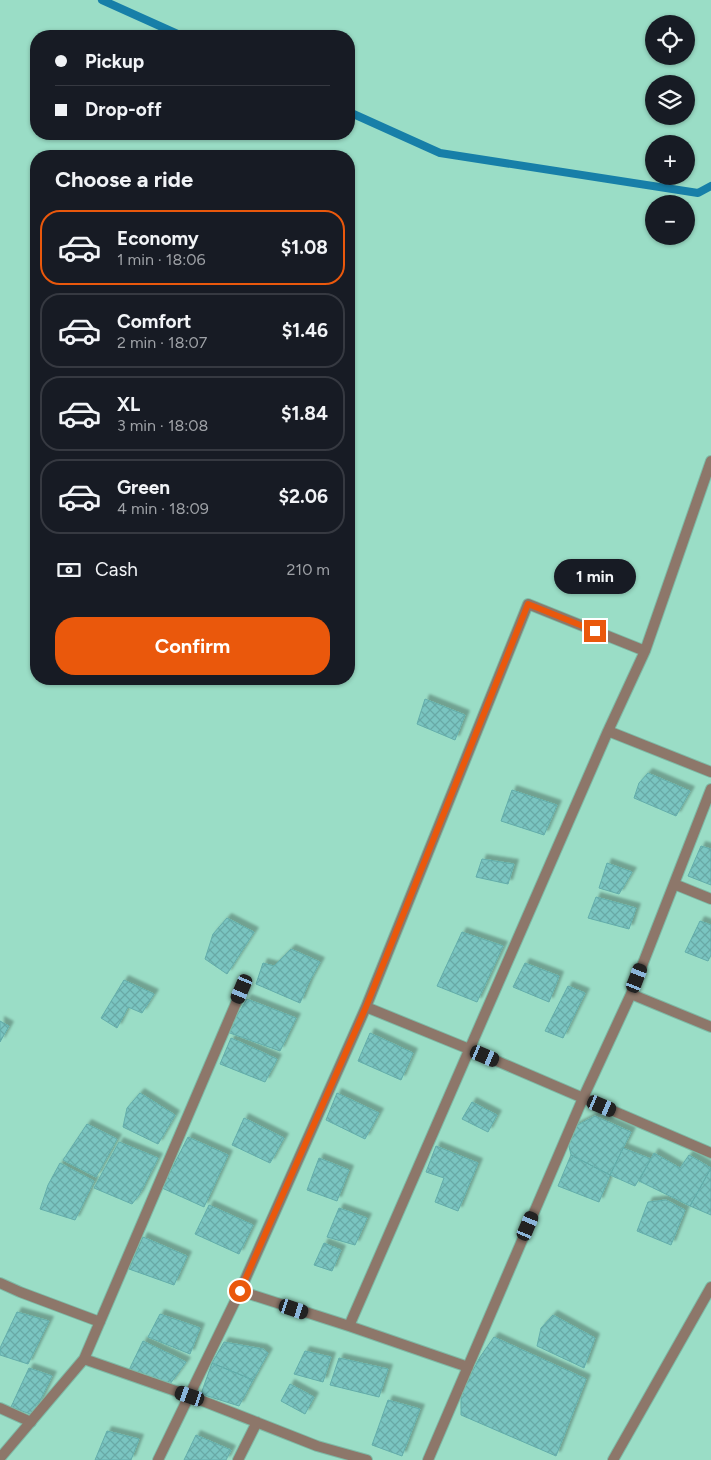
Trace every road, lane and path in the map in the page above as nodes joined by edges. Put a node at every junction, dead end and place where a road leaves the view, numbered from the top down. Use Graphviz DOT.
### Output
graph roads {
  1 [pos="711,461"];
  2 [pos="645,651"];
  3 [pos="608,731"];
  4 [pos="711,772"];
  5 [pos="711,789"];
  6 [pos="674,884"];
  7 [pos="711,899"];
  8 [pos="242,989"];
  9 [pos="631,994"];
  10 [pos="366,1007"];
  11 [pos="711,1027"];
  12 [pos="469,1049"];
  13 [pos="583,1098"];
  14 [pos="711,1153"];
  15 [pos="0,1283"];
  16 [pos="711,1287"];
  17 [pos="240,1291"];
  18 [pos="100,1322"];
  19 [pos="348,1326"];
  20 [pos="84,1359"];
  21 [pos="468,1367"];
  22 [pos="190,1396"];
  23 [pos="0,1408"];
  24 [pos="31,1422"];
  25 [pos="257,1422"];
  26 [pos="0,1458"];
  27 [pos="158,1460"];
  28 [pos="238,1460"];
  29 [pos="367,1460"];
  30 [pos="428,1460"];
  31 [pos="613,1460"];
  1 -- 2 [label="street"];
  2 -- 3 [label="street"];
  2 -- 10 [label="street"];
  3 -- 4 [label="street"];
  3 -- 12 [label="street"];
  5 -- 6 [label="street"];
  6 -- 7 [label="street"];
  6 -- 9 [label="street"];
  8 -- 18 [label="street"];
  9 -- 11 [label="street"];
  9 -- 13 [label="street"];
  10 -- 12 [label="street"];
  10 -- 17 [label="street"];
  12 -- 13 [label="street"];
  12 -- 19 [label="street"];
  13 -- 14 [label="street"];
  13 -- 21 [label="street"];
  15 -- 18 [label="street"];
  16 -- 31 [label="street"];
  17 -- 19 [label="street"];
  17 -- 22 [label="street"];
  18 -- 20 [label="street"];
  19 -- 21 [label="street"];
  20 -- 22 [label="street"];
  20 -- 24 [label="street"];
  21 -- 30 [label="street"];
  22 -- 25 [label="street"];
  22 -- 27 [label="street"];
  23 -- 24 [label="street"];
  24 -- 26 [label="street"];
  25 -- 28 [label="street"];
  25 -- 29 [label="street"];
}
